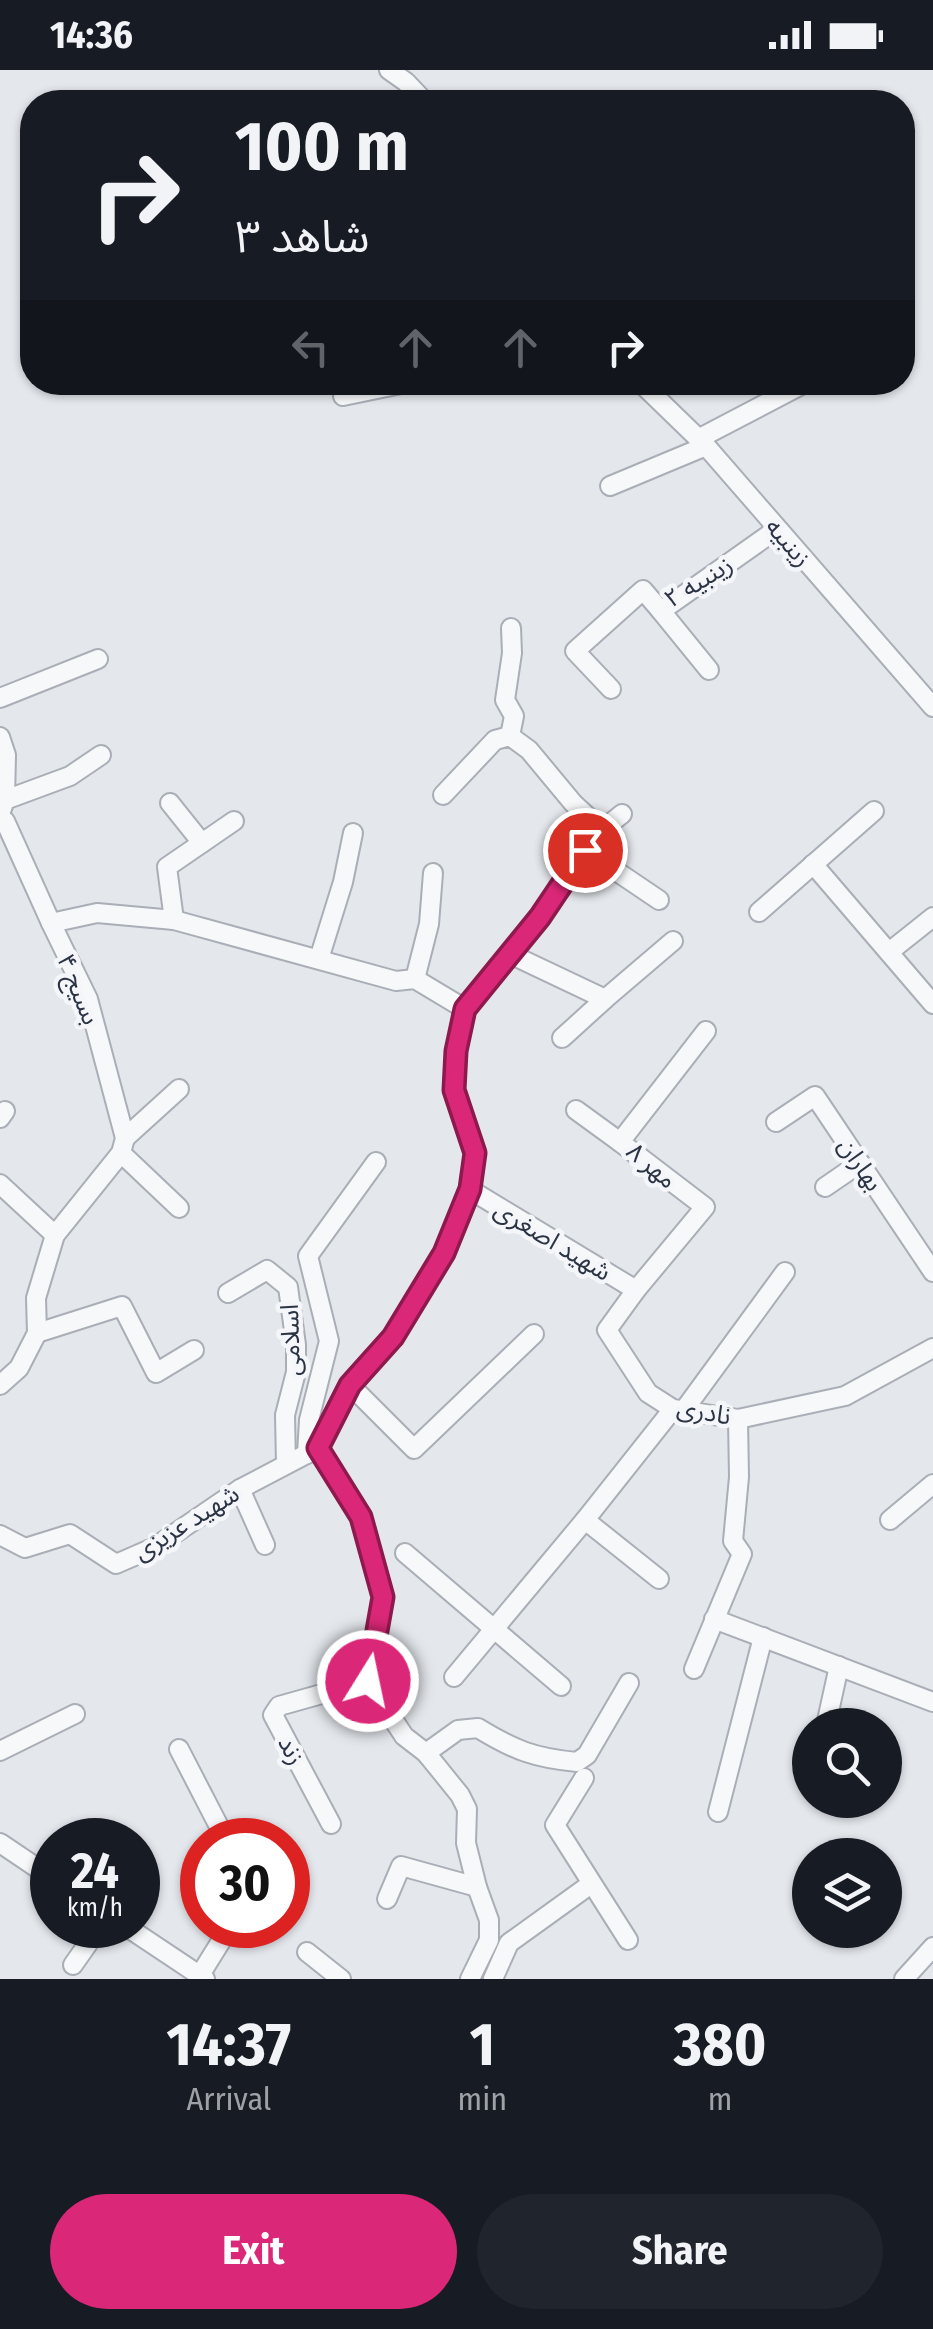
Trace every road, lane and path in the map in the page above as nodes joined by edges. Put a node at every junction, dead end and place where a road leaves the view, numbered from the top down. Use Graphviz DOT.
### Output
graph roads {
  1 [pos="388,70"];
  2 [pos="414,90"];
  3 [pos="348,395"];
  4 [pos="656,395"];
  5 [pos="784,395"];
  6 [pos="343,396"];
  7 [pos="702,442"];
  8 [pos="610,486"];
  9 [pos="777,529"];
  10 [pos="661,611"];
  11 [pos="511,628"];
  12 [pos="98,659"];
  13 [pos="709,670"];
  14 [pos="611,689"];
  15 [pos="0,698"];
  16 [pos="933,707"];
  17 [pos="510,736"];
  18 [pos="0,738"];
  19 [pos="101,755"];
  20 [pos="443,795"];
  21 [pos="170,803"];
  22 [pos="2,811"];
  23 [pos="874,811"];
  24 [pos="622,814"];
  25 [pos="234,821"];
  26 [pos="602,830"];
  27 [pos="353,834"];
  28 [pos="202,843"];
  29 [pos="585,850"];
  30 [pos="813,864"];
  31 [pos="434,873"];
  32 [pos="659,900"];
  33 [pos="758,912"];
  34 [pos="933,917"];
  35 [pos="174,920"];
  36 [pos="51,923"];
  37 [pos="674,941"];
  38 [pos="889,952"];
  39 [pos="510,954"];
  40 [pos="318,958"];
  41 [pos="416,979"];
  42 [pos="605,999"];
  43 [pos="933,1004"];
  44 [pos="465,1009"];
  45 [pos="706,1031"];
  46 [pos="562,1038"];
  47 [pos="178,1089"];
  48 [pos="576,1110"];
  49 [pos="776,1122"];
  50 [pos="620,1142"];
  51 [pos="123,1145"];
  52 [pos="376,1162"];
  53 [pos="860,1163"];
  54 [pos="0,1184"];
  55 [pos="825,1187"];
  56 [pos="470,1189"];
  57 [pos="179,1208"];
  58 [pos="54,1235"];
  59 [pos="785,1272"];
  60 [pos="933,1272"];
  61 [pos="636,1290"];
  62 [pos="228,1293"];
  63 [pos="37,1333"];
  64 [pos="534,1334"];
  65 [pos="933,1348"];
  66 [pos="194,1350"];
  67 [pos="0,1385"];
  68 [pos="350,1385"];
  69 [pos="679,1409"];
  70 [pos="738,1419"];
  71 [pos="313,1451"];
  72 [pos="286,1464"];
  73 [pos="933,1484"];
  74 [pos="240,1489"];
  75 [pos="586,1520"];
  76 [pos="890,1520"];
  77 [pos="0,1534"];
  78 [pos="265,1546"];
  79 [pos="405,1552"];
  80 [pos="659,1579"];
  81 [pos="714,1618"];
  82 [pos="493,1629"];
  83 [pos="763,1637"];
  84 [pos="840,1666"];
  85 [pos="694,1669"];
  86 [pos="454,1677"];
  87 [pos="368,1681"];
  88 [pos="629,1683"];
  89 [pos="561,1686"];
  90 [pos="933,1702"];
  91 [pos="830,1708"];
  92 [pos="75,1714"];
  93 [pos="178,1749"];
  94 [pos="0,1751"];
  95 [pos="426,1753"];
  96 [pos="584,1778"];
  97 [pos="718,1812"];
  98 [pos="214,1818"];
  99 [pos="331,1824"];
  100 [pos="0,1843"];
  101 [pos="30,1863"];
  102 [pos="590,1884"];
  103 [pos="477,1887"];
  104 [pos="387,1899"];
  105 [pos="628,1940"];
  106 [pos="933,1947"];
  107 [pos="85,1948"];
  108 [pos="159,1948"];
  109 [pos="219,1948"];
  110 [pos="307,1952"];
  111 [pos="73,1965"];
  112 [pos="203,1977"];
  113 [pos="341,1979"];
  114 [pos="470,1979"];
  115 [pos="493,1979"];
  116 [pos="904,1979"];
  1 -- 2 [label="street"];
  3 -- 6 [label="street"];
  4 -- 7 [label="street, زینبیه"];
  5 -- 7 [label="street"];
  7 -- 8 [label="street"];
  7 -- 9 [label="street, زینبیه"];
  9 -- 10 [label="street, زینبیه ۲"];
  9 -- 16 [label="street, زینبیه"];
  10 -- 13 [label="street"];
  10 -- 14 [label="street, زینبیه ۲"];
  11 -- 17 [label="street"];
  12 -- 15 [label="street"];
  17 -- 20 [label="street"];
  17 -- 26 [label="street"];
  18 -- 22 [label="street"];
  19 -- 22 [label="street"];
  21 -- 28 [label="street"];
  22 -- 36 [label="street"];
  23 -- 30 [label="street"];
  24 -- 26 [label="street"];
  25 -- 28 [label="street"];
  26 -- 29 [label="street"];
  27 -- 40 [label="street"];
  28 -- 35 [label="street"];
  29 -- 32 [label="street"];
  29 -- 39 [label="street"];
  30 -- 33 [label="street"];
  30 -- 38 [label="street"];
  31 -- 41 [label="street"];
  34 -- 38 [label="street"];
  35 -- 36 [label="street, بسیج ۴"];
  35 -- 40 [label="street, بسیج ۴"];
  36 -- 51 [label="street, بسیج ۴"];
  37 -- 42 [label="street"];
  38 -- 43 [label="street"];
  39 -- 42 [label="street"];
  39 -- 44 [label="street"];
  40 -- 41 [label="street, بسیج ۴"];
  41 -- 44 [label="street, بسیج ۴"];
  42 -- 46 [label="street"];
  44 -- 56 [label="street"];
  45 -- 50 [label="street, مهر ۸"];
  47 -- 51 [label="street"];
  48 -- 50 [label="street"];
  49 -- 53 [label="street, بهاران"];
  50 -- 61 [label="street, مهر ۸"];
  51 -- 57 [label="street"];
  51 -- 58 [label="street"];
  52 -- 71 [label="street"];
  53 -- 55 [label="street"];
  53 -- 60 [label="street, بهاران"];
  54 -- 58 [label="street"];
  56 -- 61 [label="street, شهید اصغری"];
  56 -- 68 [label="street"];
  58 -- 63 [label="street"];
  59 -- 69 [label="street"];
  61 -- 69 [label="street, نادری"];
  62 -- 72 [label="street, اسلامی"];
  63 -- 66 [label="street"];
  63 -- 67 [label="street"];
  64 -- 68 [label="street"];
  65 -- 70 [label="street, نادری"];
  68 -- 71 [label="street"];
  69 -- 70 [label="street, نادری"];
  69 -- 75 [label="street"];
  70 -- 81 [label="street"];
  71 -- 72 [label="street, شهید عزیزی"];
  71 -- 87 [label="street"];
  72 -- 74 [label="street, شهید عزیزی"];
  73 -- 76 [label="street"];
  74 -- 77 [label="street, شهید عزیزی"];
  74 -- 78 [label="street"];
  75 -- 80 [label="street"];
  75 -- 82 [label="street"];
  79 -- 82 [label="street"];
  81 -- 83 [label="street"];
  81 -- 85 [label="street"];
  82 -- 86 [label="street"];
  82 -- 89 [label="street"];
  83 -- 84 [label="street"];
  83 -- 97 [label="street"];
  84 -- 90 [label="street"];
  84 -- 91 [label="street"];
  87 -- 95 [label="street"];
  87 -- 99 [label="street, زند"];
  88 -- 95 [label="street"];
  92 -- 94 [label="street"];
  93 -- 98 [label="street"];
  95 -- 103 [label="street"];
  96 -- 102 [label="street"];
  100 -- 101 [label="street"];
  102 -- 105 [label="street"];
  102 -- 115 [label="street"];
  103 -- 104 [label="street"];
  103 -- 114 [label="street"];
  106 -- 116 [label="street"];
  107 -- 111 [label="street"];
  108 -- 112 [label="street"];
  109 -- 112 [label="street"];
  110 -- 113 [label="street"];
}
